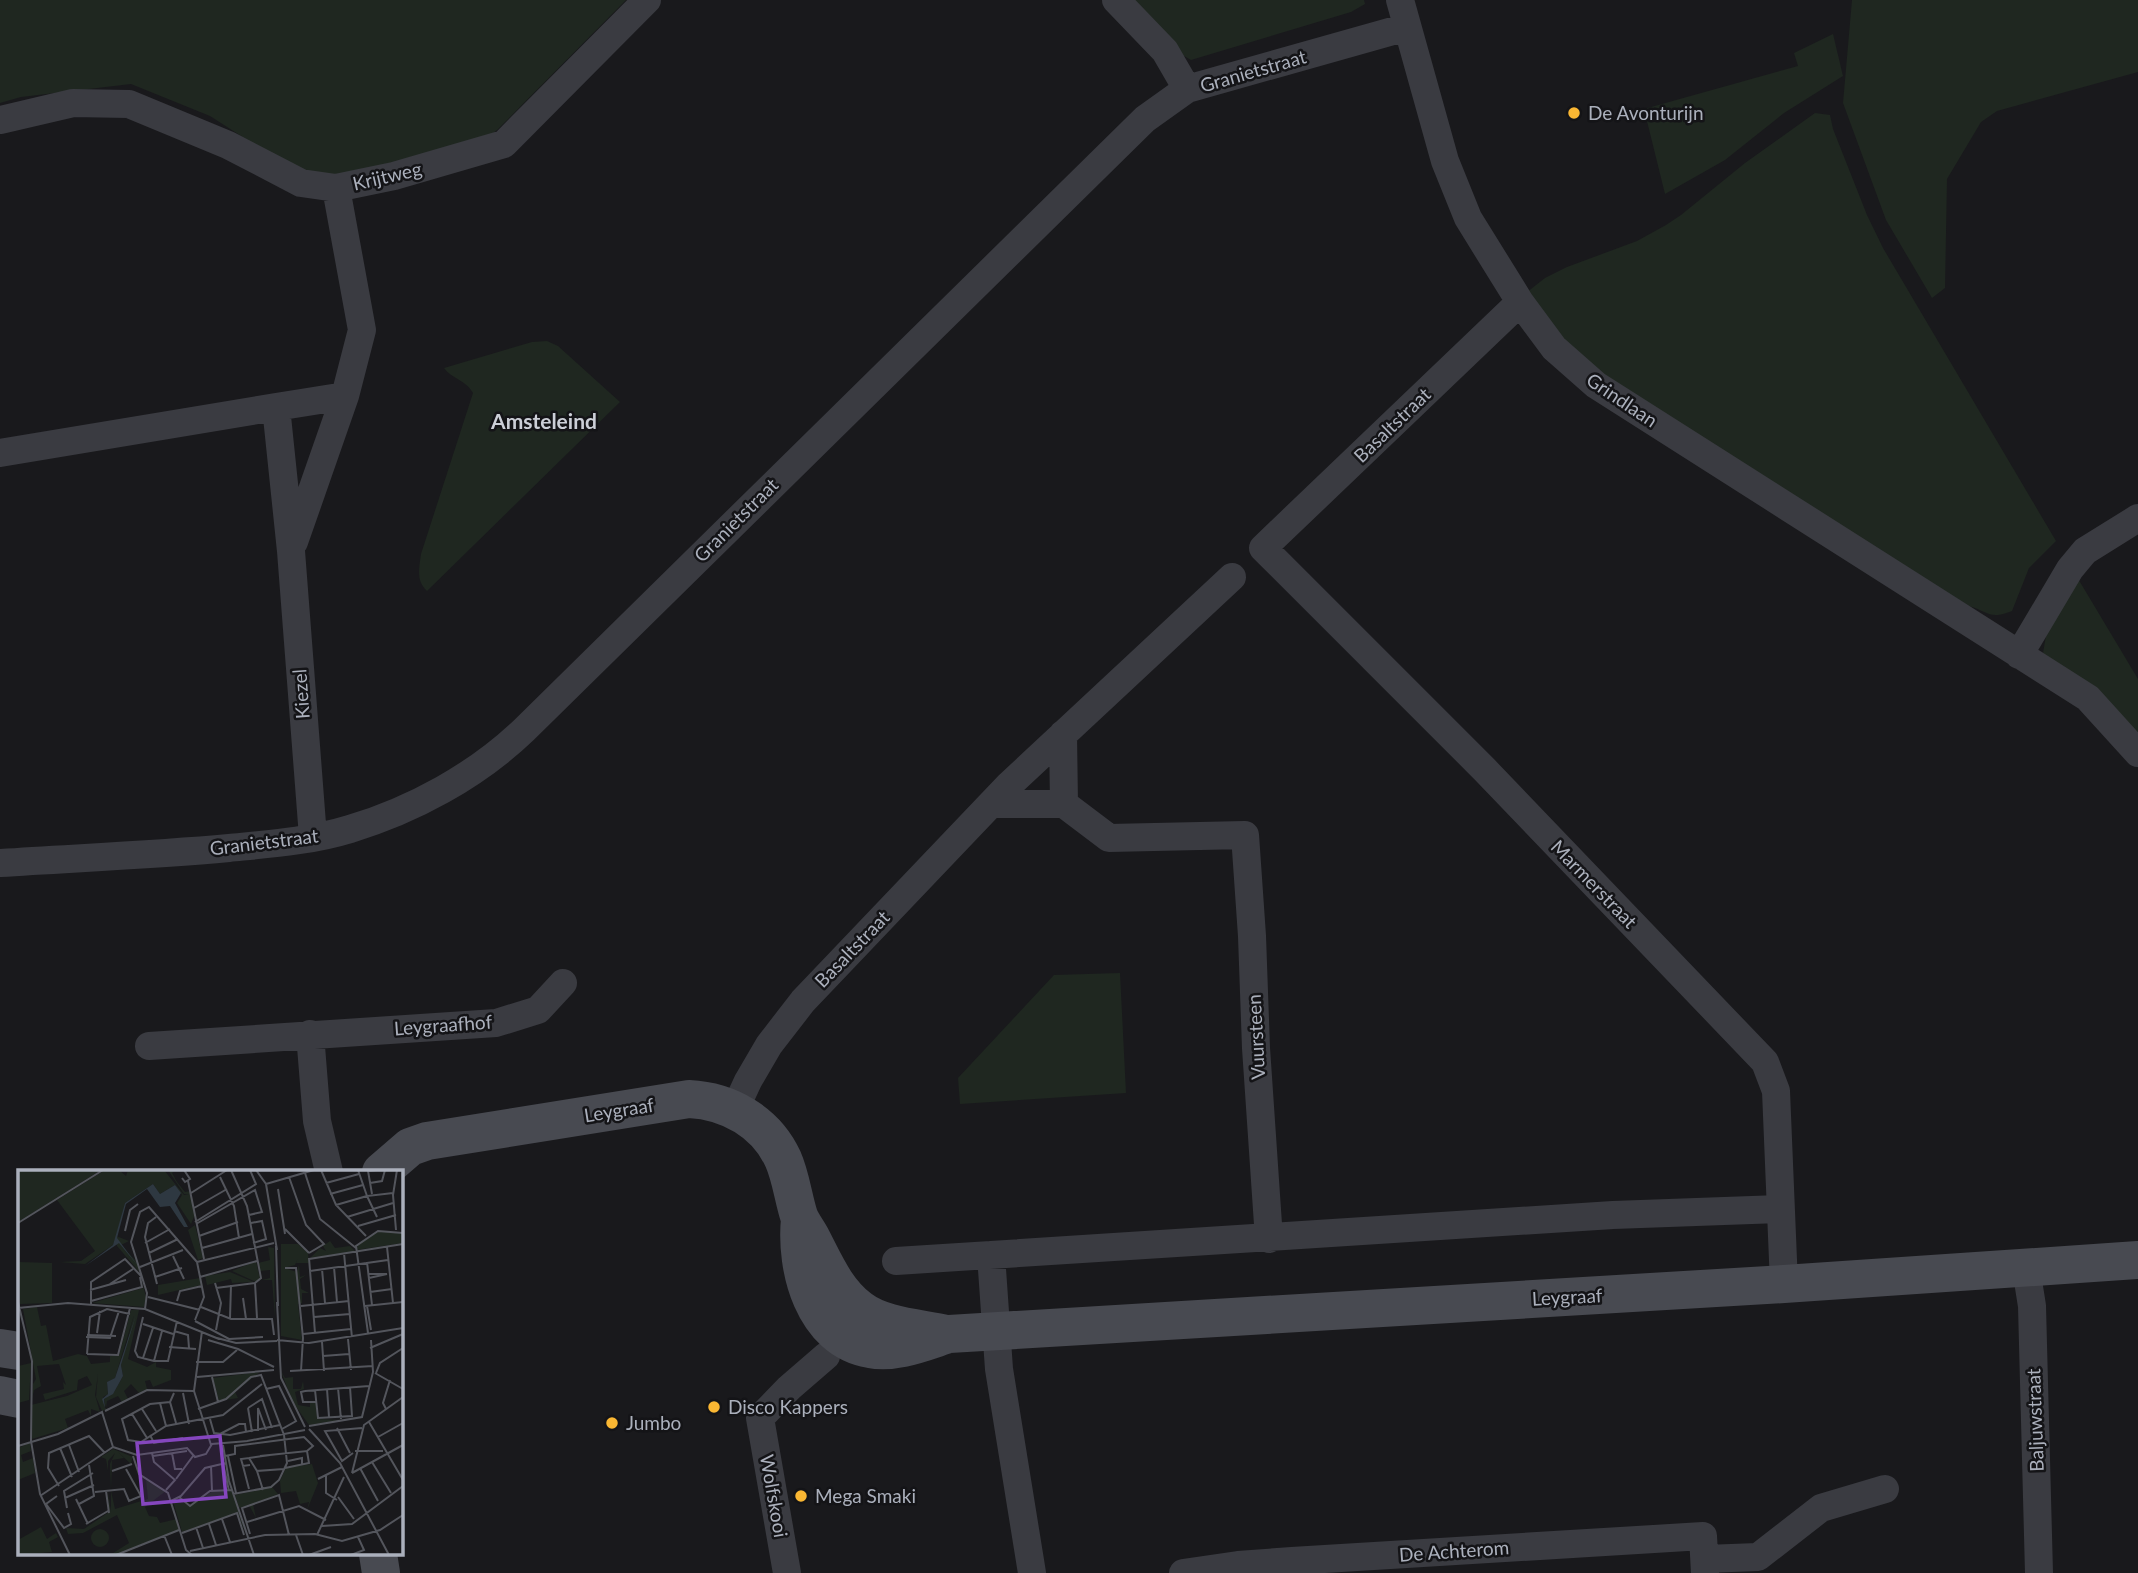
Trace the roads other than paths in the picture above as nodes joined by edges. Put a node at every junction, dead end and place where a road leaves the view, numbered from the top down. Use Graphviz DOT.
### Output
graph roads {
  1 [pos="647,0"];
  2 [pos="1116,0"];
  3 [pos="1400,0"];
  4 [pos="1407,27"];
  5 [pos="1187,89"];
  6 [pos="0,120"];
  7 [pos="336,188"];
  8 [pos="1520,302"];
  9 [pos="345,396"];
  10 [pos="276,407"];
  11 [pos="0,453"];
  12 [pos="2138,517"];
  13 [pos="1263,548"];
  14 [pos="291,551"];
  15 [pos="1232,577"];
  16 [pos="2019,655"];
  17 [pos="1063,734"];
  18 [pos="2138,753"];
  19 [pos="991,804"];
  20 [pos="1064,804"];
  21 [pos="313,837"];
  22 [pos="0,863"];
  23 [pos="563,983"];
  24 [pos="310,1034"];
  25 [pos="149,1046"];
  26 [pos="735,1109"];
  27 [pos="329,1170"];
  28 [pos="383,1170"];
  29 [pos="1780,1209"];
  30 [pos="1269,1239"];
  31 [pos="991,1255"];
  32 [pos="2138,1260"];
  33 [pos="896,1261"];
  34 [pos="2026,1268"];
  35 [pos="1784,1284"];
  36 [pos="995,1314"];
  37 [pos="0,1348"];
  38 [pos="18,1351"];
  39 [pos="825,1356"];
  40 [pos="0,1395"];
  41 [pos="18,1399"];
  42 [pos="1885,1489"];
  43 [pos="1705,1566"];
  44 [pos="787,1573"];
  45 [pos="1032,1573"];
  46 [pos="1183,1573"];
  47 [pos="2039,1573"];
  1 -- 7 [label="street, Krijtweg"];
  2 -- 5 [label="street"];
  3 -- 4 [label="street, Grindlaan"];
  4 -- 5 [label="street, Granietstraat"];
  4 -- 8 [label="street, Grindlaan"];
  5 -- 21 [label="street, Granietstraat"];
  6 -- 7 [label="street, Krijtweg"];
  7 -- 9 [label="street, Kiezel"];
  8 -- 13 [label="street, Basaltstraat"];
  8 -- 16 [label="street, Grindlaan"];
  9 -- 10 [label="street"];
  9 -- 14 [label="street, Kiezel"];
  10 -- 11 [label="street"];
  10 -- 14 [label="street, Kiezel"];
  12 -- 16 [label="street"];
  13 -- 29 [label="street, Marmerstraat"];
  14 -- 21 [label="street, Kiezel"];
  15 -- 17 [label="street, Basaltstraat"];
  16 -- 18 [label="street, Grindlaan"];
  17 -- 19 [label="street, Basaltstraat"];
  17 -- 20 [label="street"];
  19 -- 20 [label="street"];
  19 -- 26 [label="street, Basaltstraat"];
  20 -- 30 [label="street, Vuursteen"];
  21 -- 22 [label="street, Granietstraat"];
  23 -- 24 [label="street, Leygraafhof"];
  24 -- 25 [label="street, Leygraafhof"];
  24 -- 27 [label="street"];
  26 -- 28 [label="street, Leygraaf"];
  26 -- 36 [label="street, Leygraaf"];
  29 -- 30 [label="street"];
  29 -- 35 [label="street, Marmerstraat"];
  30 -- 31 [label="street"];
  31 -- 33 [label="street"];
  31 -- 36 [label="street"];
  32 -- 34 [label="street, Leygraaf"];
  34 -- 35 [label="street, Leygraaf"];
  34 -- 47 [label="street, Baljuwstraat"];
  35 -- 36 [label="street, Leygraaf"];
  36 -- 45 [label="street"];
  37 -- 38 [label="street"];
  39 -- 44 [label="street, Wolfskooi"];
  40 -- 41 [label="street"];
  42 -- 43 [label="street, De Achterom"];
  43 -- 46 [label="street, De Achterom"];
}
